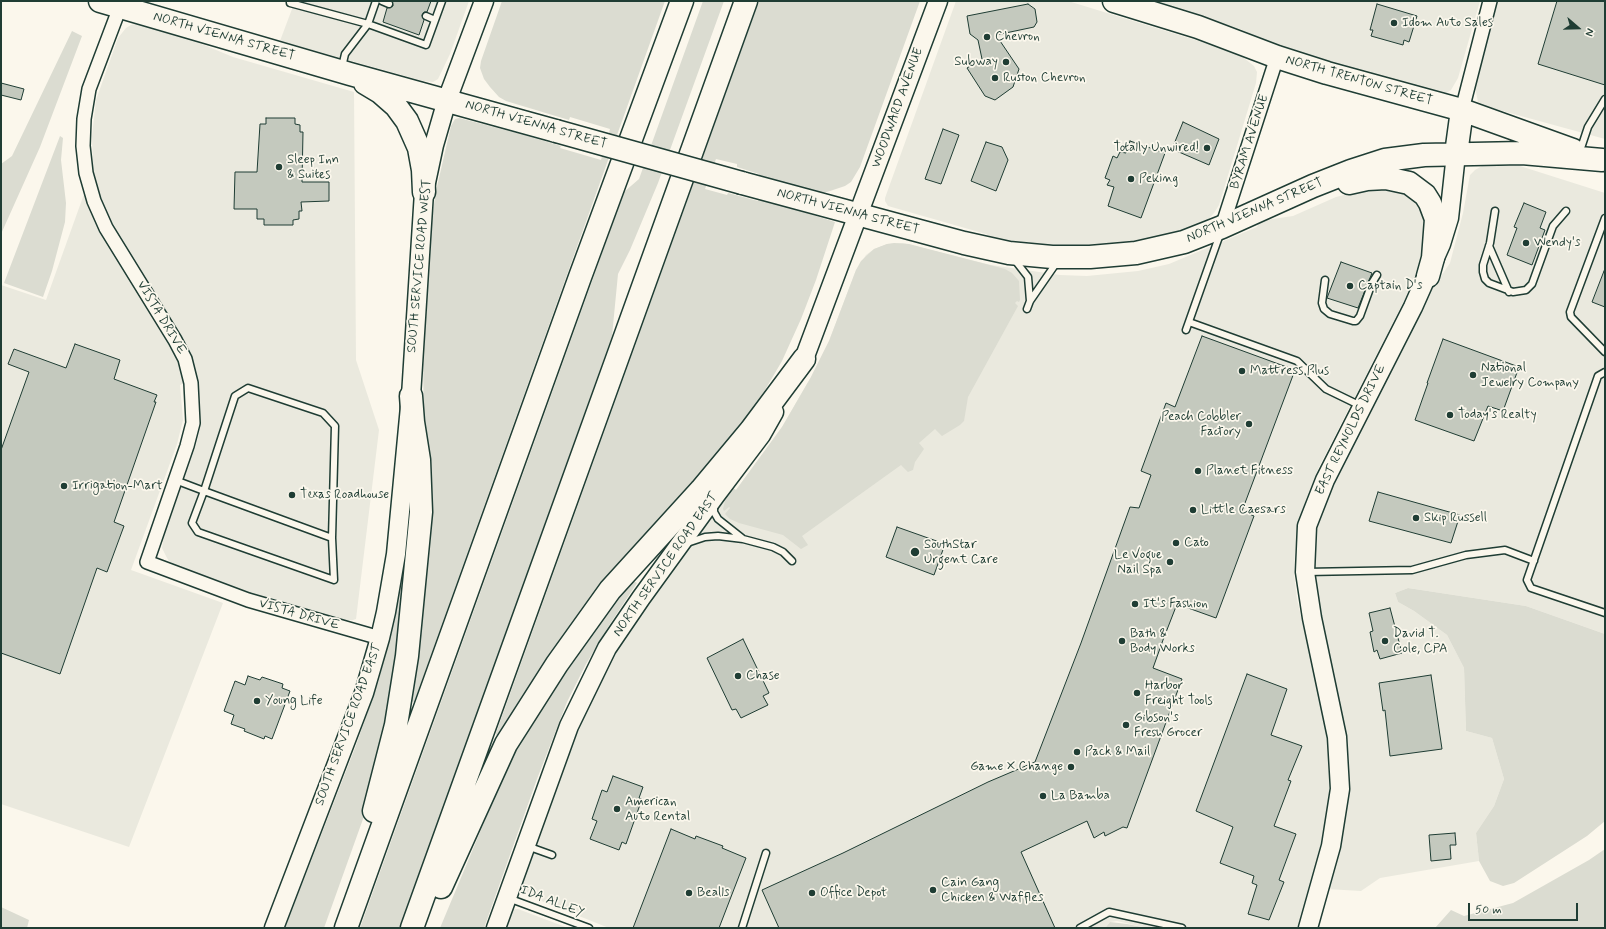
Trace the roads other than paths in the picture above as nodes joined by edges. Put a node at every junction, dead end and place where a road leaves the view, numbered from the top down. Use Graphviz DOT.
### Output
graph roads {
  1 [pos="290,1"];
  2 [pos="376,1"];
  3 [pos="382,1"];
  4 [pos="442,1"];
  5 [pos="484,1"];
  6 [pos="682,1"];
  7 [pos="746,1"];
  8 [pos="938,1"];
  9 [pos="1114,1"];
  10 [pos="1490,1"];
  11 [pos="110,4"];
  12 [pos="389,4"];
  13 [pos="426,16"];
  14 [pos="435,20"];
  15 [pos="368,24"];
  16 [pos="1277,57"];
  17 [pos="345,72"];
  18 [pos="1605,99"];
  19 [pos="447,100"];
  20 [pos="1462,110"];
  21 [pos="1580,152"];
  22 [pos="1456,154"];
  23 [pos="1603,160"];
  24 [pos="424,192"];
  25 [pos="1277,202"];
  26 [pos="1495,211"];
  27 [pos="1566,211"];
  28 [pos="859,215"];
  29 [pos="1605,218"];
  30 [pos="1222,227"];
  31 [pos="1489,246"];
  32 [pos="1009,253"];
  33 [pos="1060,257"];
  34 [pos="1377,275"];
  35 [pos="1428,276"];
  36 [pos="1325,280"];
  37 [pos="1509,292"];
  38 [pos="1030,301"];
  39 [pos="1027,309"];
  40 [pos="1189,322"];
  41 [pos="1186,330"];
  42 [pos="1605,352"];
  43 [pos="804,359"];
  44 [pos="1605,372"];
  45 [pos="410,396"];
  46 [pos="1362,406"];
  47 [pos="175,480"];
  48 [pos="719,490"];
  49 [pos="204,491"];
  50 [pos="332,538"];
  51 [pos="743,539"];
  52 [pos="678,546"];
  53 [pos="792,561"];
  54 [pos="1534,561"];
  55 [pos="1305,572"];
  56 [pos="1605,613"];
  57 [pos="380,638"];
  58 [pos="526,845"];
  59 [pos="766,853"];
  60 [pos="552,855"];
  61 [pos="507,897"];
  62 [pos="274,928"];
  63 [pos="345,928"];
  64 [pos="412,928"];
  65 [pos="422,928"];
  66 [pos="496,928"];
  67 [pos="589,928"];
  68 [pos="742,928"];
  69 [pos="1080,928"];
  70 [pos="1182,928"];
  71 [pos="1308,928"];
  1 -- 15 [label="lane"];
  2 -- 15 [label="lane"];
  3 -- 12 [label="lane"];
  4 -- 14 [label="lane"];
  5 -- 19 [label="main road, SOUTH SERVICE ROAD WEST"];
  6 -- 63 [label="highway"];
  7 -- 64 [label="highway"];
  8 -- 28 [label="main road, WOODWARD AVENUE"];
  9 -- 16 [label="highway, NORTH TRENTON STREET"];
  10 -- 20 [label="street"];
  11 -- 17 [label="highway, NORTH VIENNA STREET"];
  11 -- 47 [label="street, VISTA DRIVE"];
  13 -- 14 [label="lane"];
  14 -- 15 [label="lane"];
  15 -- 17 [label="lane"];
  16 -- 20 [label="highway, NORTH TRENTON STREET"];
  16 -- 30 [label="street, BYRAM AVENUE"];
  17 -- 19 [label="highway, NORTH VIENNA STREET"];
  17 -- 24 [label="highway"];
  18 -- 21 [label="lane"];
  19 -- 24 [label="main road, SOUTH SERVICE ROAD WEST"];
  19 -- 28 [label="highway, NORTH VIENNA STREET, bridge"];
  20 -- 21 [label="highway, NORTH TRENTON STREET"];
  20 -- 22 [label="highway"];
  21 -- 23 [label="highway, NORTH TRENTON STREET"];
  22 -- 23 [label="highway, NORTH VIENNA STREET"];
  22 -- 25 [label="highway, NORTH VIENNA STREET"];
  22 -- 35 [label="main road, EAST REYNOLDS DRIVE"];
  24 -- 45 [label="main road, SOUTH SERVICE ROAD WEST"];
  25 -- 30 [label="highway, NORTH VIENNA STREET"];
  25 -- 35 [label="highway"];
  26 -- 31 [label="lane"];
  27 -- 37 [label="lane"];
  28 -- 32 [label="highway, NORTH VIENNA STREET"];
  28 -- 43 [label="main road, NORTH SERVICE ROAD EAST"];
  29 -- 42 [label="lane"];
  30 -- 33 [label="highway, NORTH VIENNA STREET"];
  30 -- 40 [label="lane"];
  31 -- 37 [label="lane"];
  31 -- 37 [label="lane"];
  32 -- 33 [label="highway, NORTH VIENNA STREET"];
  32 -- 38 [label="lane"];
  33 -- 38 [label="lane"];
  34 -- 36 [label="lane"];
  35 -- 46 [label="main road, EAST REYNOLDS DRIVE"];
  38 -- 39 [label="lane"];
  40 -- 41 [label="lane"];
  40 -- 46 [label="lane"];
  43 -- 48 [label="main road, NORTH SERVICE ROAD EAST"];
  43 -- 65 [label="highway"];
  44 -- 54 [label="lane"];
  45 -- 57 [label="main road, SOUTH SERVICE ROAD EAST"];
  45 -- 63 [label="highway"];
  46 -- 55 [label="main road, EAST REYNOLDS DRIVE"];
  47 -- 49 [label="lane"];
  47 -- 57 [label="street, VISTA DRIVE"];
  48 -- 51 [label="lane"];
  48 -- 52 [label="main road, NORTH SERVICE ROAD EAST"];
  49 -- 50 [label="lane"];
  49 -- 50 [label="lane"];
  49 -- 50 [label="lane"];
  51 -- 52 [label="lane"];
  51 -- 53 [label="lane"];
  52 -- 58 [label="main road, NORTH SERVICE ROAD EAST"];
  54 -- 55 [label="lane"];
  54 -- 56 [label="lane"];
  55 -- 71 [label="main road, EAST REYNOLDS DRIVE"];
  57 -- 62 [label="main road, SOUTH SERVICE ROAD EAST"];
  58 -- 60 [label="lane"];
  58 -- 61 [label="main road, NORTH SERVICE ROAD EAST"];
  59 -- 68 [label="lane"];
  61 -- 66 [label="main road, NORTH SERVICE ROAD EAST"];
  61 -- 67 [label="lane, IDA ALLEY"];
  69 -- 70 [label="lane"];
}
